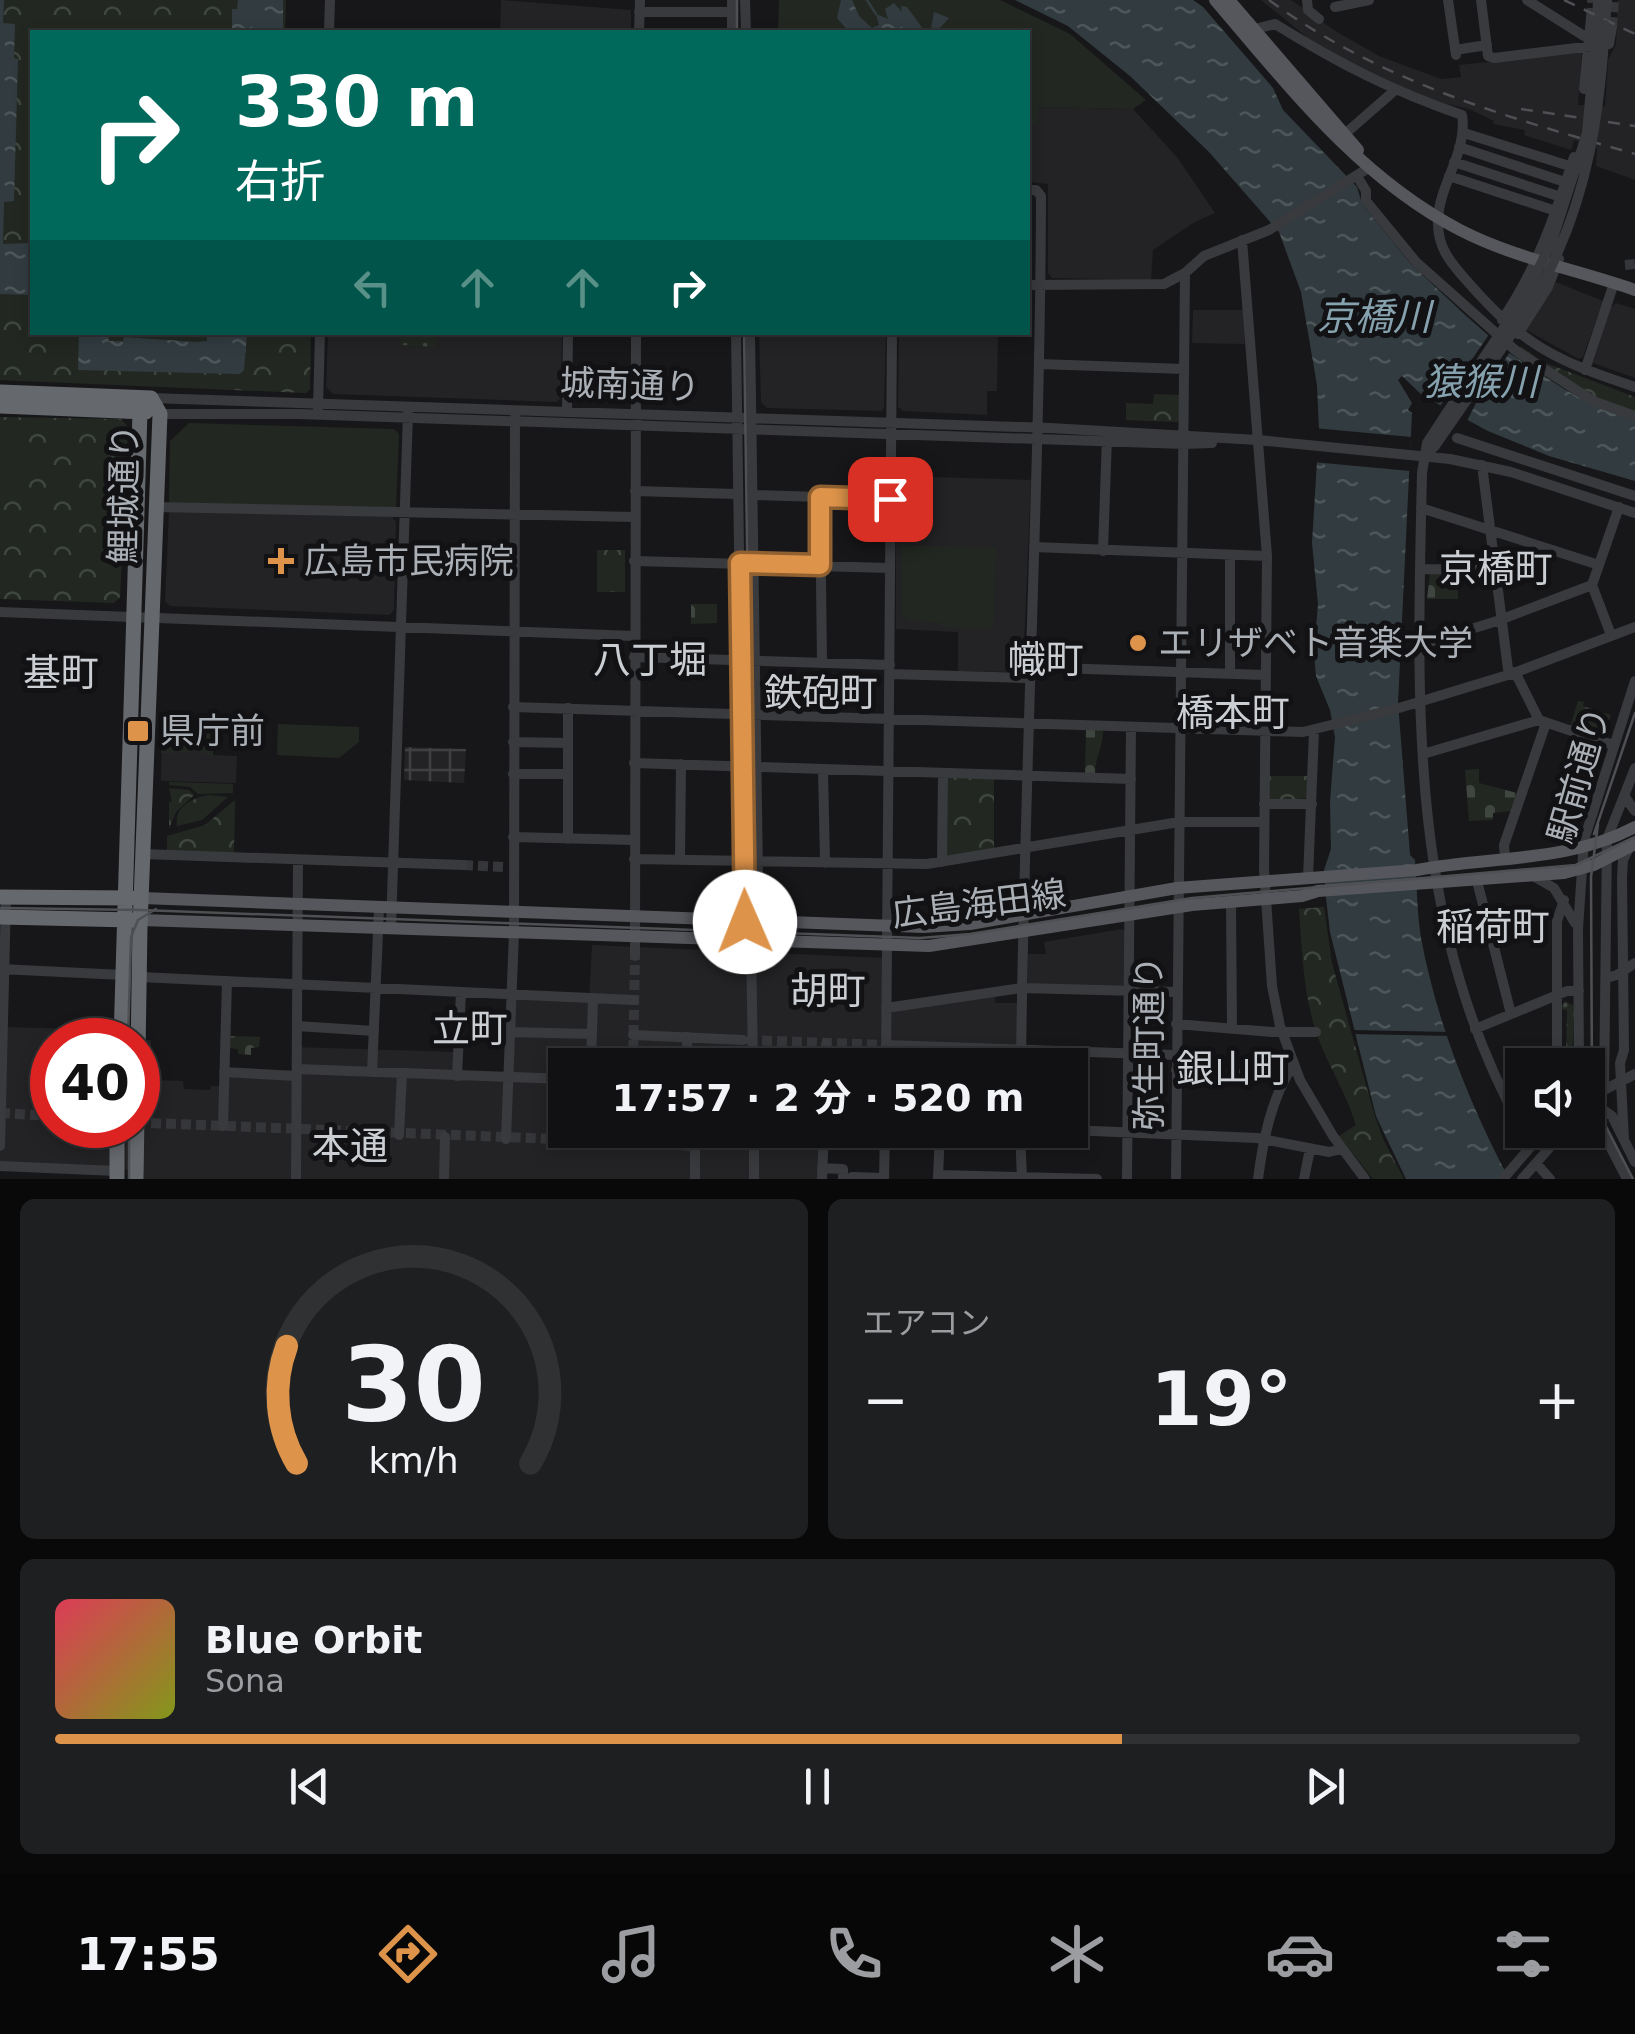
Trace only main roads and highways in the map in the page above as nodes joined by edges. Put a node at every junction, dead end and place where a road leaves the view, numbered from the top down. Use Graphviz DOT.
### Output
graph roads {
  1 [pos="1215,0"];
  2 [pos="1229,0"];
  3 [pos="1370,167"];
  4 [pos="1635,290"];
  5 [pos="0,392"];
  6 [pos="151,398"];
  7 [pos="0,406"];
  8 [pos="140,412"];
  9 [pos="160,414"];
  10 [pos="143,617"];
  11 [pos="1635,827"];
  12 [pos="1632,845"];
  13 [pos="1417,876"];
  14 [pos="1318,882"];
  15 [pos="3,897"];
  16 [pos="125,898"];
  17 [pos="142,898"];
  18 [pos="3,917"];
  19 [pos="132,920"];
  20 [pos="121,1018"];
  21 [pos="141,1018"];
  22 [pos="118,1148"];
  23 [pos="139,1148"];
  24 [pos="117,1175"];
  25 [pos="136,1179"];
  1 -- 3 [label="main road"];
  2 -- 3 [label="main road"];
  3 -- 4 [label="main road"];
  5 -- 6 [label="highway, 城南通り"];
  6 -- 8 [label="highway, 鯉城通り"];
  6 -- 9 [label="highway, 鯉城通り"];
  7 -- 8 [label="highway"];
  8 -- 9 [label="highway"];
  8 -- 10 [label="highway, 鯉城通り"];
  9 -- 10 [label="highway, 鯉城通り"];
  10 -- 16 [label="highway, 鯉城通り"];
  10 -- 17 [label="highway, 鯉城通り"];
  11 -- 13 [label="main road, 広島海田線"];
  12 -- 13 [label="main road, 広島海田線"];
  13 -- 14 [label="main road, 広島海田線"];
  14 -- 17 [label="main road, 広島海田線"];
  14 -- 19 [label="main road, 広島海田線"];
  15 -- 16 [label="highway"];
  16 -- 17 [label="highway"];
  16 -- 19 [label="highway, 鯉城通り"];
  17 -- 19 [label="highway, 鯉城通り"];
  18 -- 19 [label="highway"];
  19 -- 20 [label="highway, 鯉城通り"];
  19 -- 21 [label="highway, 鯉城通り"];
  22 -- 24 [label="highway"];
  23 -- 25 [label="highway, 鯉城通り"];
}
